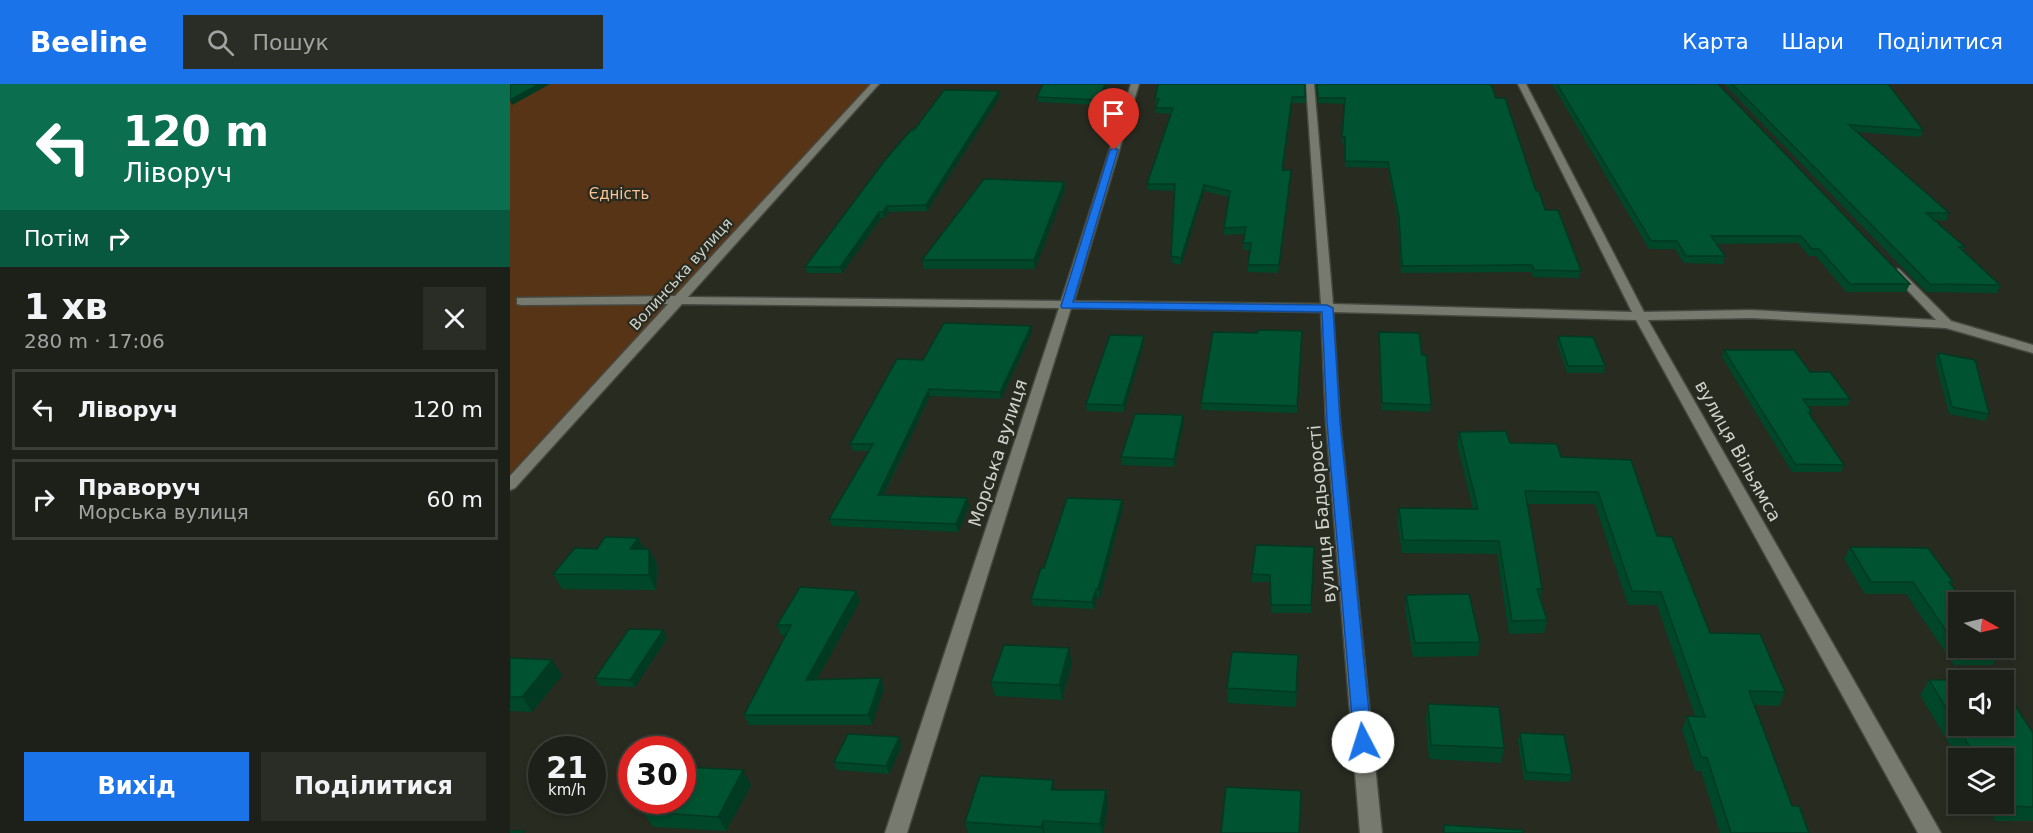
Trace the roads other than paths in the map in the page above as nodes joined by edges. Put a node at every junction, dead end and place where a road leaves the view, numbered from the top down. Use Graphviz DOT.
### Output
graph roads {
  1 [pos="875,84"];
  2 [pos="1135,84"];
  3 [pos="1310,84"];
  4 [pos="1521,84"];
  5 [pos="1889,264"];
  6 [pos="678,300"];
  7 [pos="522,301"];
  8 [pos="1066,306"];
  9 [pos="1327,308"];
  10 [pos="1640,316"];
  11 [pos="1947,324"];
  12 [pos="2033,350"];
  13 [pos="510,485"];
  14 [pos="896,833"];
  15 [pos="1371,833"];
  16 [pos="1930,833"];
  1 -- 6 [label="street, Волинська вулиця"];
  2 -- 8 [label="street, Морська вулиця"];
  3 -- 9 [label="street, вулиця Бадьорості"];
  4 -- 10 [label="street, вулиця Вільямса"];
  5 -- 11 [label="street"];
  6 -- 7 [label="street"];
  6 -- 8 [label="street"];
  6 -- 13 [label="street, Волинська вулиця"];
  8 -- 9 [label="street"];
  8 -- 14 [label="street, Морська вулиця"];
  9 -- 10 [label="street"];
  9 -- 15 [label="street, вулиця Бадьорості"];
  10 -- 11 [label="street"];
  10 -- 16 [label="street, вулиця Вільямса"];
  11 -- 12 [label="street"];
}
